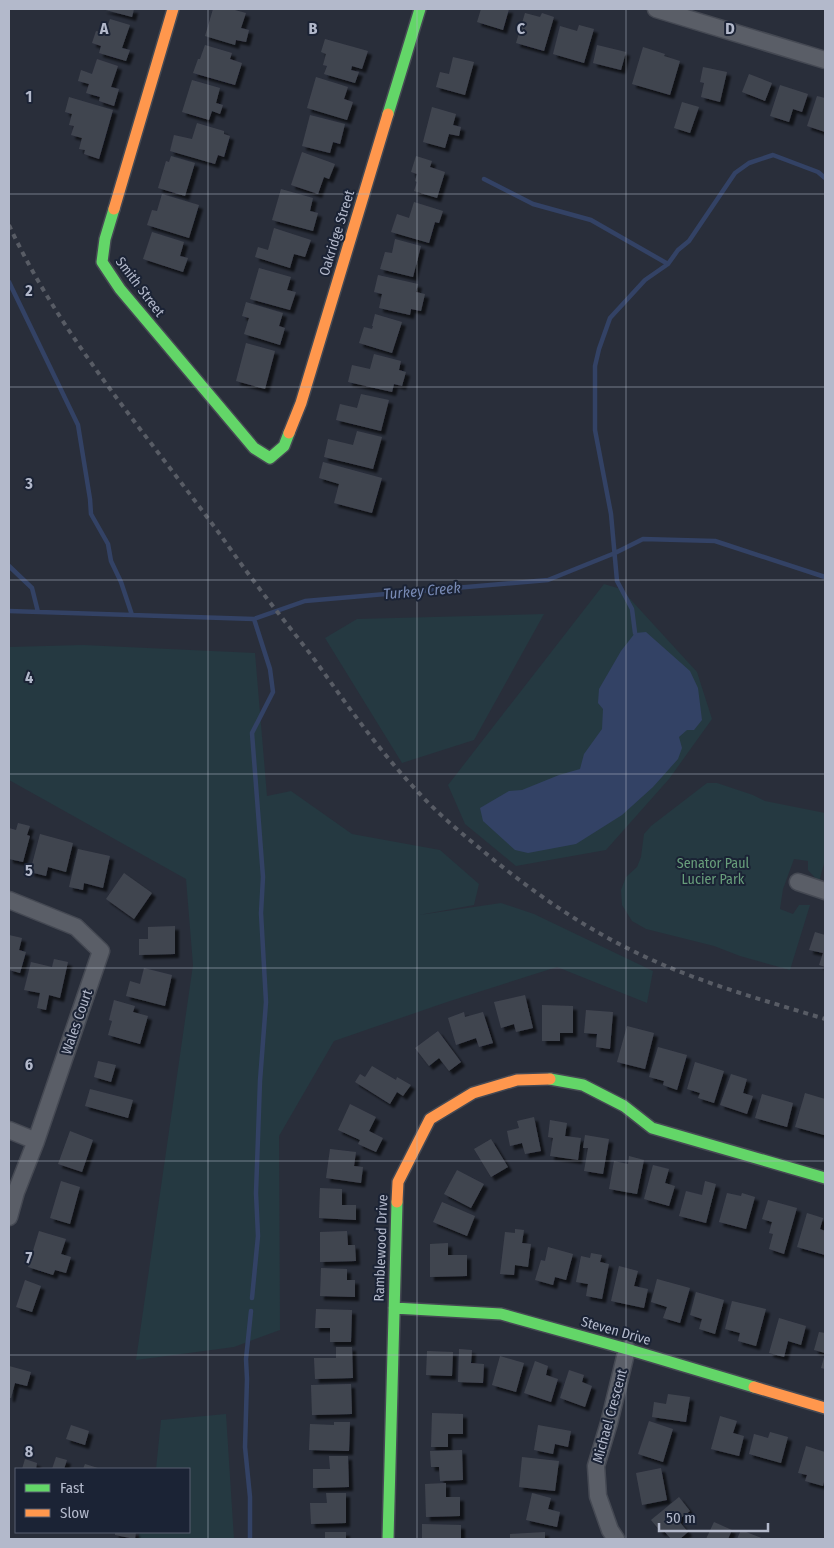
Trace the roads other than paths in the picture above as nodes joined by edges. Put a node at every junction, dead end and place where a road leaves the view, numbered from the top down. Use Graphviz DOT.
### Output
graph roads {
  1 [pos="173,9"];
  2 [pos="420,9"];
  3 [pos="656,9"];
  4 [pos="825,60"];
  5 [pos="270,458"];
  6 [pos="798,882"];
  7 [pos="825,891"];
  8 [pos="9,900"];
  9 [pos="9,1130"];
  10 [pos="36,1141"];
  11 [pos="825,1178"];
  12 [pos="9,1217"];
  13 [pos="394,1308"];
  14 [pos="628,1349"];
  15 [pos="825,1408"];
  16 [pos="388,1539"];
  17 [pos="616,1539"];
  1 -- 5 [label="street, Smith Street"];
  2 -- 5 [label="street, Oakridge Street"];
  3 -- 4 [label="street"];
  6 -- 7 [label="street"];
  8 -- 10 [label="street, Wales Court"];
  9 -- 10 [label="street"];
  10 -- 12 [label="street, Wales Court"];
  11 -- 13 [label="street, Ramblewood Drive"];
  13 -- 14 [label="street, Steven Drive"];
  13 -- 16 [label="street, Ramblewood Drive"];
  14 -- 15 [label="street, Steven Drive"];
  14 -- 17 [label="street, Michael Crescent"];
}
